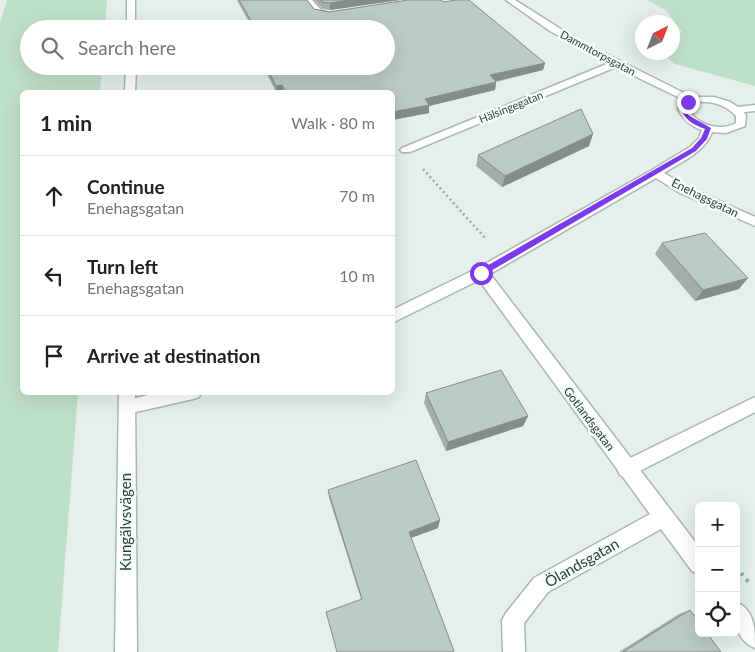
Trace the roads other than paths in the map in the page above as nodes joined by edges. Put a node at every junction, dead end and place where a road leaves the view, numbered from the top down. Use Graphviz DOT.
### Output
graph roads {
  1 [pos="131,0"];
  2 [pos="307,0"];
  3 [pos="510,0"];
  4 [pos="338,14"];
  5 [pos="131,20"];
  6 [pos="616,64"];
  7 [pos="131,75"];
  8 [pos="130,90"];
  9 [pos="691,100"];
  10 [pos="755,108"];
  11 [pos="736,110"];
  12 [pos="708,128"];
  13 [pos="406,150"];
  14 [pos="656,173"];
  15 [pos="755,222"];
  16 [pos="481,273"];
  17 [pos="395,316"];
  18 [pos="168,395"];
  19 [pos="127,400"];
  20 [pos="755,404"];
  21 [pos="626,469"];
  22 [pos="663,517"];
  23 [pos="695,559"];
  24 [pos="740,617"];
  25 [pos="755,637"];
  26 [pos="126,652"];
  27 [pos="514,652"];
  1 -- 5 [label="street"];
  2 -- 4 [label="street"];
  3 -- 6 [label="street, Dammtorpsgatan"];
  6 -- 9 [label="street, Dammtorpsgatan"];
  6 -- 13 [label="street, Hälsingegatan"];
  7 -- 8 [label="street"];
  9 -- 11 [label="street"];
  9 -- 12 [label="street"];
  10 -- 11 [label="street"];
  11 -- 12 [label="street"];
  12 -- 14 [label="street, Enehagsgatan"];
  14 -- 15 [label="street, Enehagsgatan"];
  14 -- 16 [label="street, Enehagsgatan"];
  16 -- 17 [label="street, Enehagsgatan"];
  16 -- 21 [label="street, Gotlandsgatan"];
  18 -- 19 [label="street"];
  19 -- 26 [label="street, Kungälvsvägen"];
  20 -- 21 [label="street"];
  21 -- 22 [label="street, Gotlandsgatan"];
  22 -- 23 [label="street, Gotlandsgatan"];
  22 -- 27 [label="street, Ölandsgatan"];
  24 -- 25 [label="street"];
}
